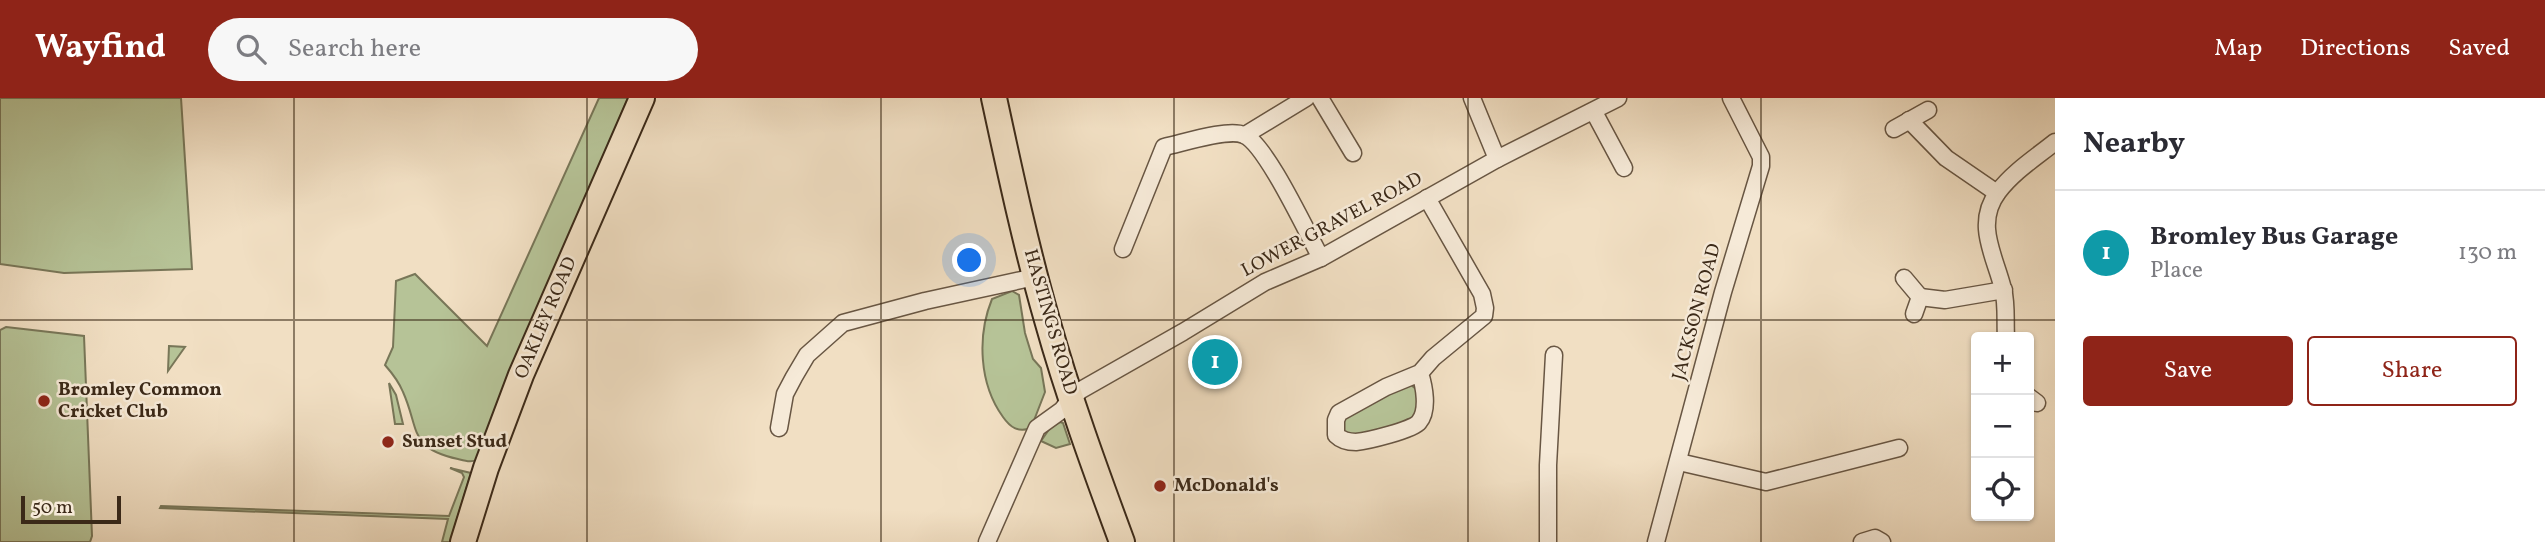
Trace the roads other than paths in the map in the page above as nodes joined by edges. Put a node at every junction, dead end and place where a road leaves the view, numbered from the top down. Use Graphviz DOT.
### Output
graph roads {
  1 [pos="642,98"];
  2 [pos="994,98"];
  3 [pos="1306,98"];
  4 [pos="1320,98"];
  5 [pos="1472,98"];
  6 [pos="1618,98"];
  7 [pos="1731,98"];
  8 [pos="1928,110"];
  9 [pos="1594,112"];
  10 [pos="1909,120"];
  11 [pos="1894,129"];
  12 [pos="1245,135"];
  13 [pos="2055,142"];
  14 [pos="1353,153"];
  15 [pos="1497,159"];
  16 [pos="1623,168"];
  17 [pos="1997,193"];
  18 [pos="1427,198"];
  19 [pos="1123,249"];
  20 [pos="1321,258"];
  21 [pos="1035,277"];
  22 [pos="1904,278"];
  23 [pos="2004,290"];
  24 [pos="1920,297"];
  25 [pos="1914,314"];
  26 [pos="2006,332"];
  27 [pos="1554,355"];
  28 [pos="1420,373"];
  29 [pos="1066,404"];
  30 [pos="779,428"];
  31 [pos="1899,448"];
  32 [pos="1679,462"];
  33 [pos="463,542"];
  34 [pos="987,542"];
  35 [pos="1122,542"];
  36 [pos="1548,542"];
  37 [pos="1656,542"];
  38 [pos="1862,542"];
  39 [pos="1882,542"];
  1 -- 33 [label="main road, OAKLEY ROAD"];
  2 -- 21 [label="main road, HASTINGS ROAD"];
  3 -- 12 [label="street"];
  4 -- 14 [label="street"];
  5 -- 15 [label="street"];
  6 -- 9 [label="street, LOWER GRAVEL ROAD"];
  7 -- 32 [label="street, JACKSON ROAD"];
  8 -- 10 [label="street"];
  9 -- 15 [label="street, LOWER GRAVEL ROAD"];
  9 -- 16 [label="street"];
  10 -- 11 [label="street"];
  10 -- 17 [label="street"];
  12 -- 19 [label="street"];
  12 -- 20 [label="street"];
  13 -- 17 [label="street"];
  15 -- 18 [label="street, LOWER GRAVEL ROAD"];
  17 -- 23 [label="street"];
  18 -- 20 [label="street, LOWER GRAVEL ROAD"];
  18 -- 28 [label="street"];
  20 -- 29 [label="street, LOWER GRAVEL ROAD"];
  21 -- 29 [label="main road, HASTINGS ROAD"];
  21 -- 30 [label="street"];
  22 -- 24 [label="street"];
  23 -- 24 [label="street"];
  23 -- 26 [label="street"];
  24 -- 25 [label="street"];
  27 -- 36 [label="street"];
  28 -- 28 [label="street"];
  29 -- 34 [label="street, LOWER GRAVEL ROAD"];
  29 -- 35 [label="main road, HASTINGS ROAD"];
  31 -- 32 [label="street"];
  32 -- 37 [label="street, JACKSON ROAD"];
  38 -- 39 [label="street"];
}
